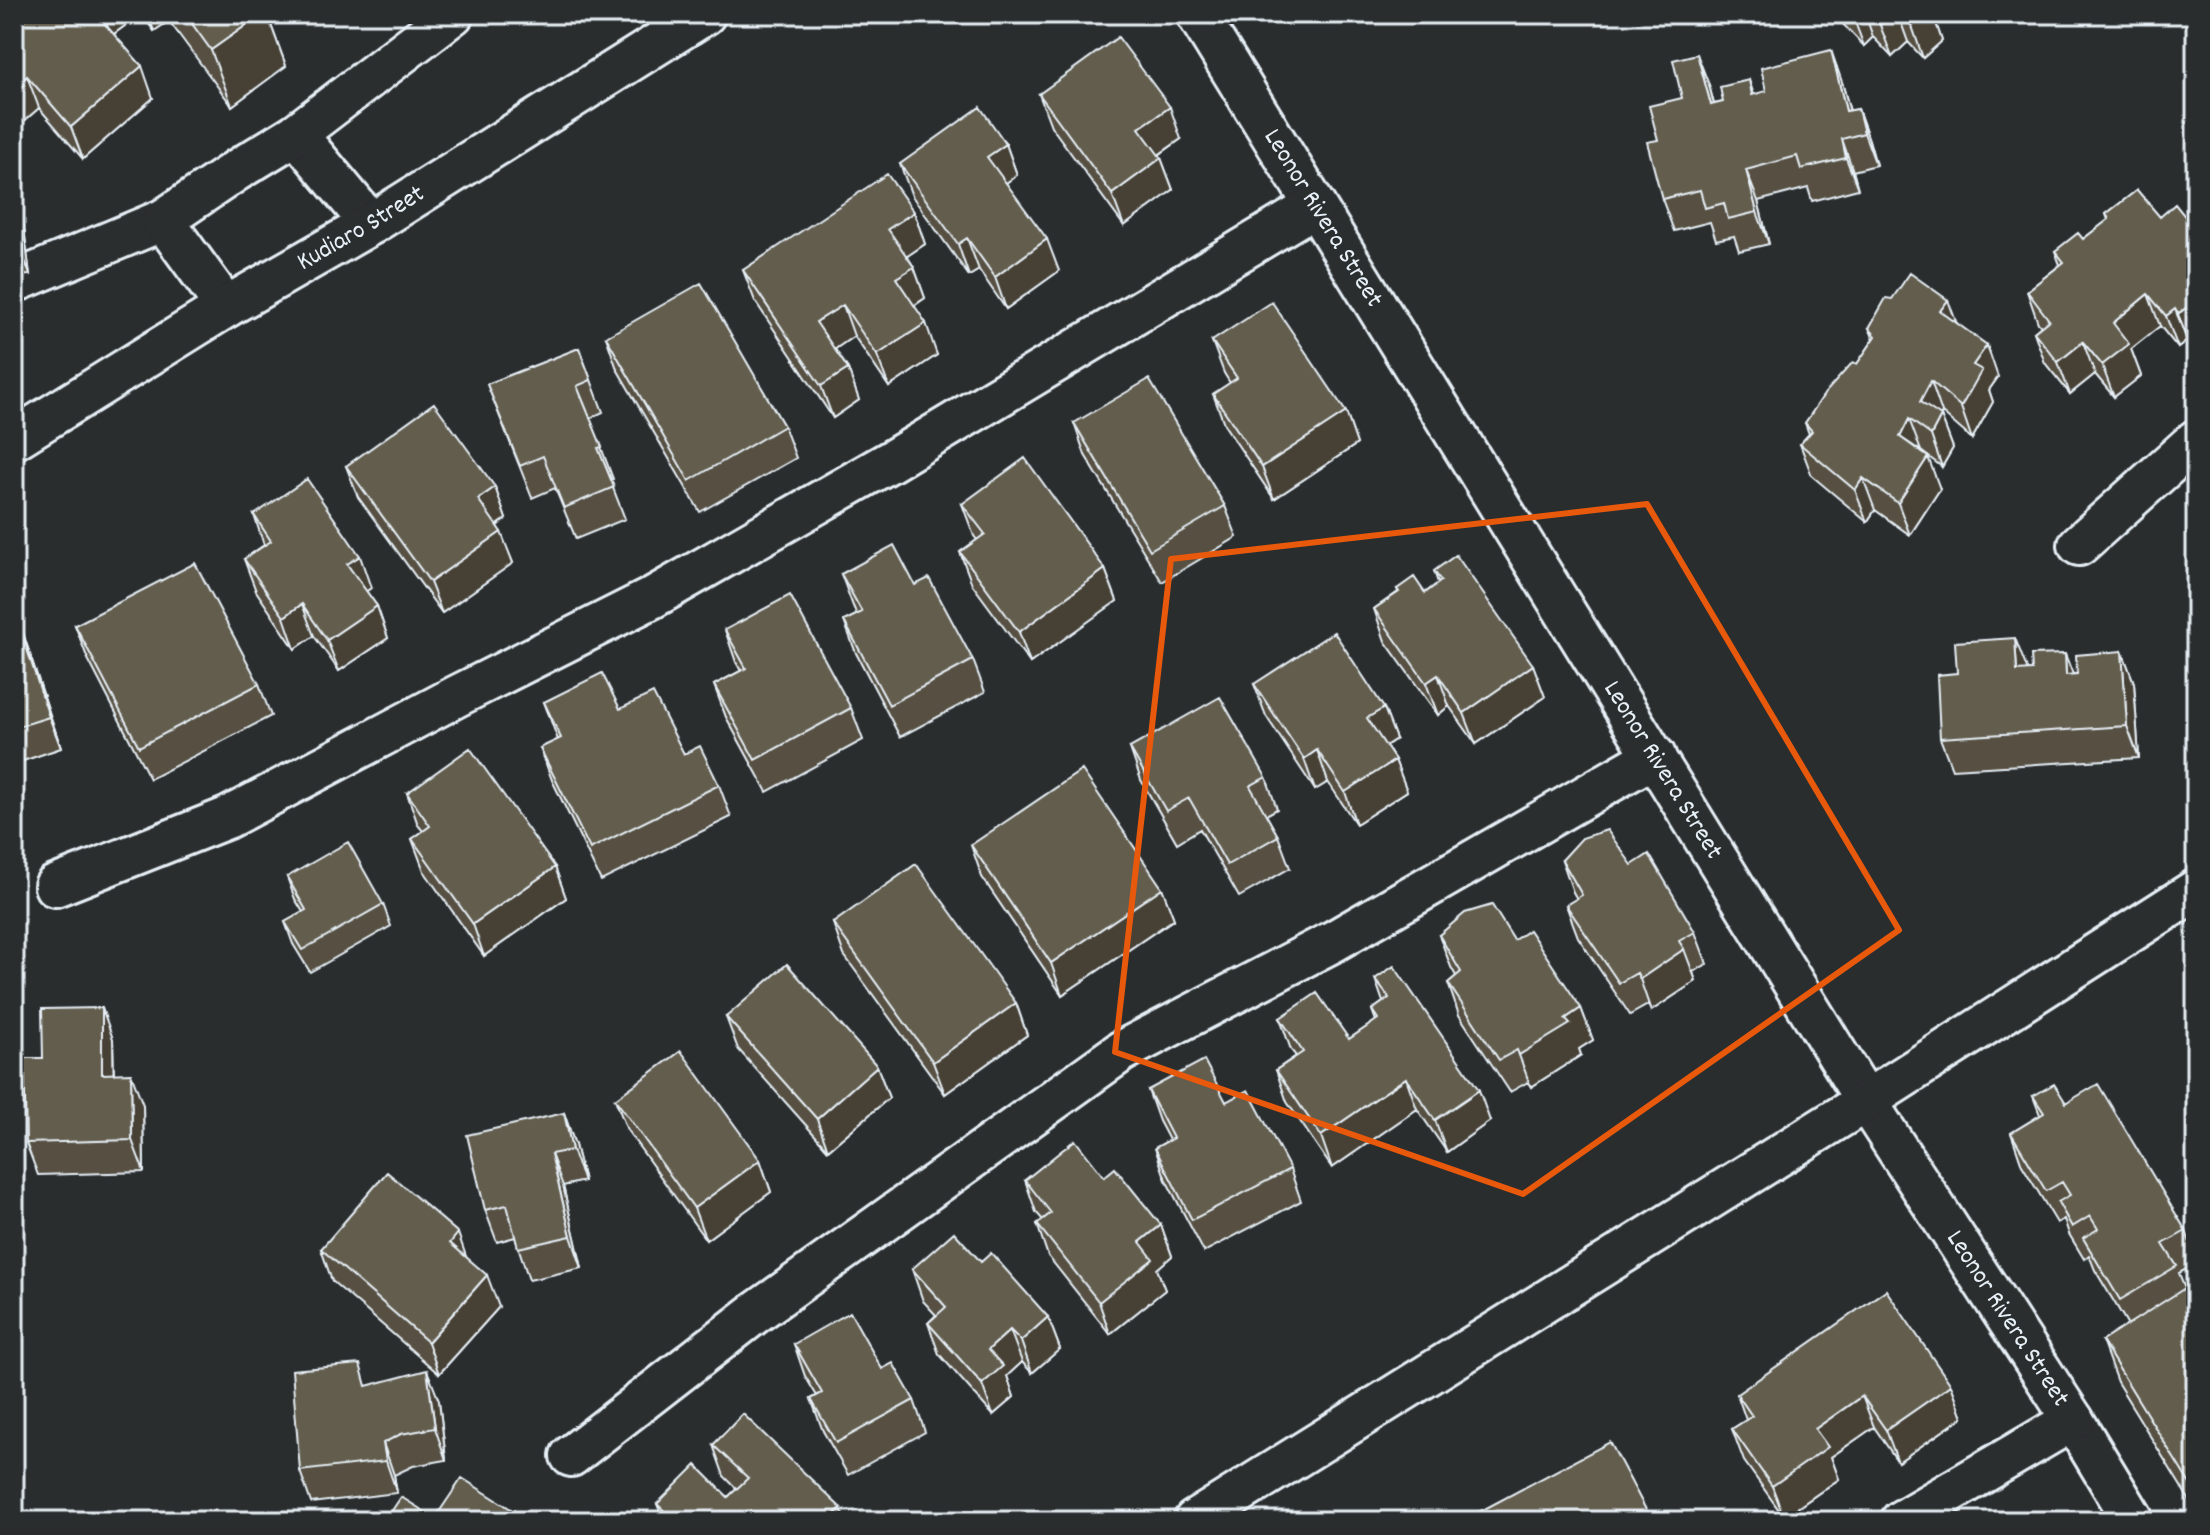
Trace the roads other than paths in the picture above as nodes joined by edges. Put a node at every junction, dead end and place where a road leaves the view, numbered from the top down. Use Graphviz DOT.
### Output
graph roads {
  1 [pos="705,14"];
  2 [pos="1197,14"];
  3 [pos="439,19"];
  4 [pos="296,134"];
  5 [pos="1315,206"];
  6 [pos="163,220"];
  7 [pos="371,224"];
  8 [pos="14,282"];
  9 [pos="226,307"];
  10 [pos="14,439"];
  11 [pos="2196,440"];
  12 [pos="2079,545"];
  13 [pos="1655,756"];
  14 [pos="55,886"];
  15 [pos="2196,890"];
  16 [pos="1866,1101"];
  17 [pos="2073,1420"];
  18 [pos="571,1456"];
  19 [pos="1194,1521"];
  20 [pos="1901,1521"];
  21 [pos="2134,1521"];
  1 -- 7 [label="street, Kudiaro Street"];
  2 -- 5 [label="street, Leonor Rivera Street"];
  3 -- 4 [label="street"];
  4 -- 6 [label="street"];
  4 -- 7 [label="street"];
  5 -- 13 [label="street, Leonor Rivera Street"];
  5 -- 14 [label="street"];
  6 -- 8 [label="street"];
  6 -- 9 [label="street"];
  7 -- 9 [label="street, Kudiaro Street"];
  9 -- 10 [label="street, Kudiaro Street"];
  11 -- 12 [label="street"];
  13 -- 16 [label="street, Leonor Rivera Street"];
  13 -- 18 [label="street"];
  15 -- 16 [label="street"];
  16 -- 17 [label="street, Leonor Rivera Street"];
  16 -- 19 [label="street"];
  17 -- 20 [label="street"];
  17 -- 21 [label="street, Leonor Rivera Street"];
}
